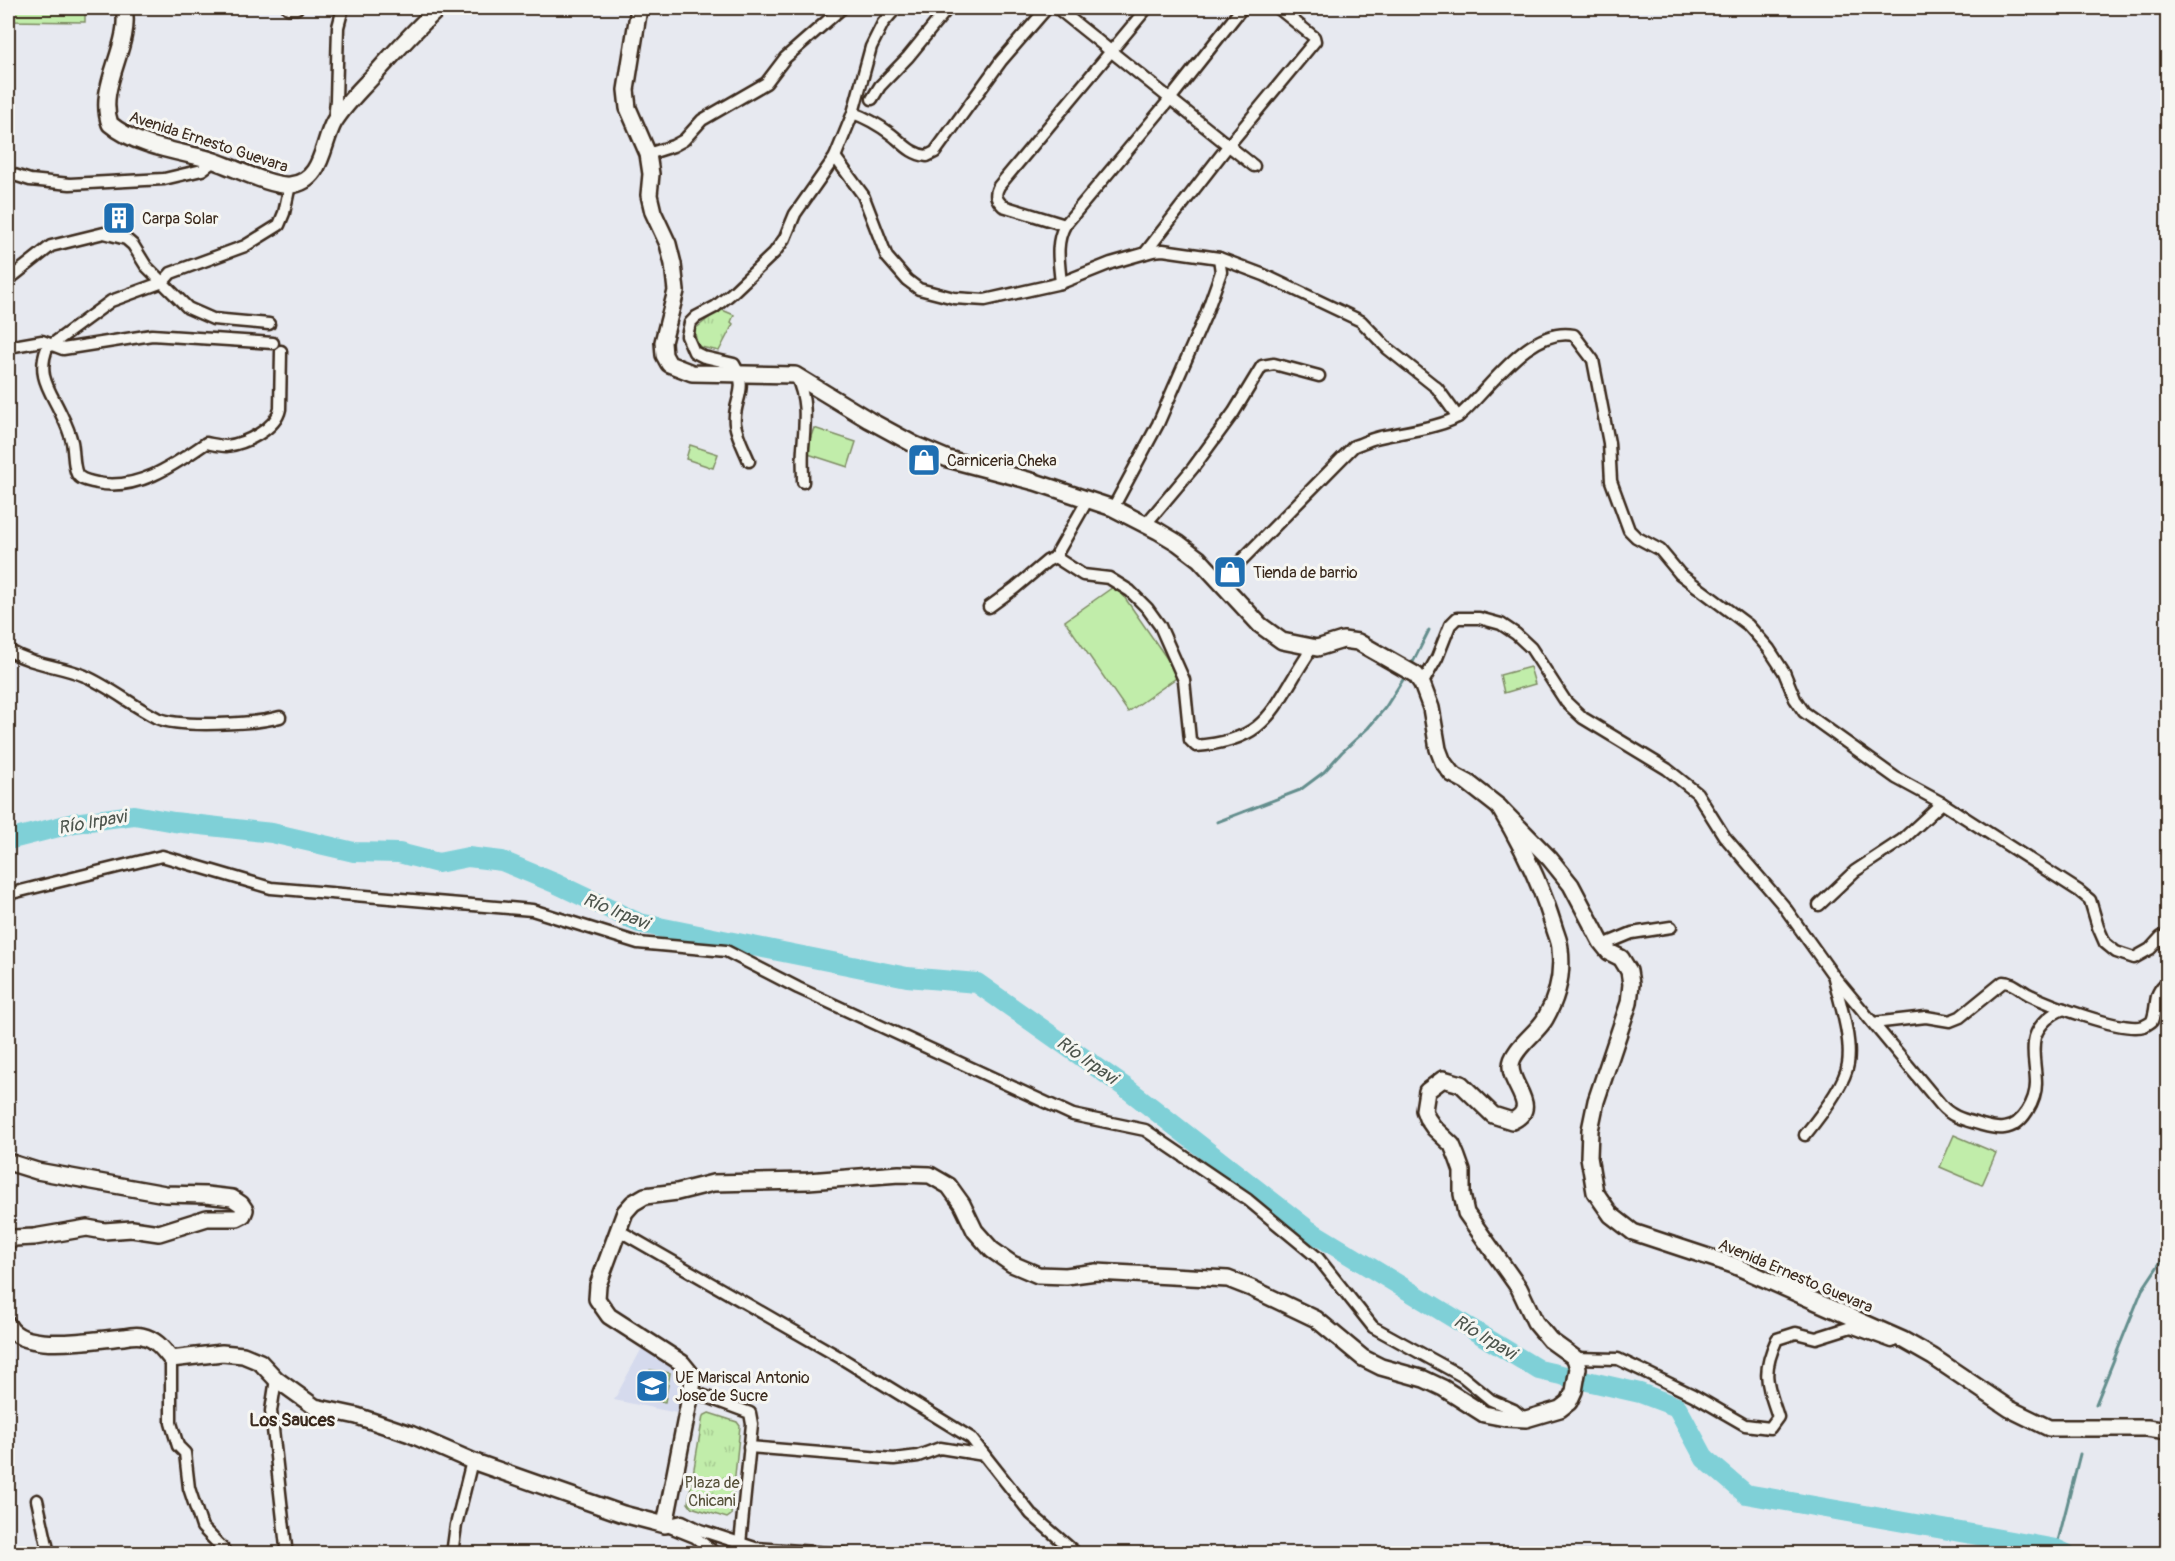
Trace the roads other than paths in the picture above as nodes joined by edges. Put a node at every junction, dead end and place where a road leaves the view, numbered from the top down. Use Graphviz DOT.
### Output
graph roads {
  1 [pos="124,8"];
  2 [pos="288,8"];
  3 [pos="297,8"];
  4 [pos="343,8"];
  5 [pos="439,8"];
  6 [pos="639,8"];
  7 [pos="842,8"];
  8 [pos="896,8"];
  9 [pos="948,8"];
  10 [pos="1047,8"];
  11 [pos="1057,8"];
  12 [pos="1147,8"];
  13 [pos="1242,8"];
  14 [pos="1278,8"];
  15 [pos="1111,50"];
  16 [pos="1171,98"];
  17 [pos="872,99"];
  18 [pos="853,113"];
  19 [pos="333,123"];
  20 [pos="1228,146"];
  21 [pos="648,154"];
  22 [pos="835,157"];
  23 [pos="214,161"];
  24 [pos="1254,166"];
  25 [pos="8,173"];
  26 [pos="290,185"];
  27 [pos="1065,225"];
  28 [pos="1145,253"];
  29 [pos="1219,258"];
  30 [pos="8,280"];
  31 [pos="163,282"];
  32 [pos="1061,283"];
  33 [pos="269,324"];
  34 [pos="52,344"];
  35 [pos="8,347"];
  36 [pos="740,374"];
  37 [pos="795,375"];
  38 [pos="1319,376"];
  39 [pos="1458,417"];
  40 [pos="749,461"];
  41 [pos="803,482"];
  42 [pos="1087,501"];
  43 [pos="1113,508"];
  44 [pos="1145,525"];
  45 [pos="1055,557"];
  46 [pos="1221,581"];
  47 [pos="989,607"];
  48 [pos="1310,648"];
  49 [pos="8,650"];
  50 [pos="1419,679"];
  51 [pos="280,717"];
  52 [pos="1942,803"];
  53 [pos="1499,807"];
  54 [pos="8,894"];
  55 [pos="1819,905"];
  56 [pos="1671,927"];
  57 [pos="1603,945"];
  58 [pos="2168,947"];
  59 [pos="1833,975"];
  60 [pos="2168,981"];
  61 [pos="2064,1009"];
  62 [pos="1873,1023"];
  63 [pos="1805,1135"];
  64 [pos="8,1162"];
  65 [pos="618,1230"];
  66 [pos="8,1242"];
  67 [pos="8,1325"];
  68 [pos="1924,1352"];
  69 [pos="171,1359"];
  70 [pos="1577,1363"];
  71 [pos="276,1379"];
  72 [pos="691,1391"];
  73 [pos="1526,1419"];
  74 [pos="2168,1431"];
  75 [pos="749,1447"];
  76 [pos="984,1455"];
  77 [pos="472,1461"];
  78 [pos="37,1500"];
  79 [pos="665,1525"];
  80 [pos="740,1544"];
  81 [pos="286,1547"];
  82 [pos="224,1550"];
  83 [pos="49,1554"];
  84 [pos="452,1554"];
  85 [pos="716,1554"];
  86 [pos="845,1554"];
  87 [pos="1077,1554"];
  1 -- 23 [label="street, Avenida Ernesto Guevara"];
  2 -- 3 [label="street"];
  4 -- 19 [label="street"];
  5 -- 19 [label="street, Avenida Ernesto Guevara"];
  6 -- 21 [label="street"];
  7 -- 21 [label="street"];
  8 -- 18 [label="street"];
  9 -- 17 [label="street"];
  10 -- 18 [label="street"];
  11 -- 15 [label="street"];
  12 -- 15 [label="street"];
  13 -- 16 [label="street"];
  14 -- 20 [label="street"];
  15 -- 16 [label="street"];
  15 -- 27 [label="street"];
  16 -- 20 [label="street"];
  16 -- 27 [label="street"];
  18 -- 22 [label="street"];
  19 -- 26 [label="street, Avenida Ernesto Guevara"];
  20 -- 24 [label="street"];
  20 -- 28 [label="street"];
  21 -- 36 [label="street"];
  22 -- 32 [label="street"];
  22 -- 36 [label="street"];
  23 -- 25 [label="street"];
  23 -- 26 [label="street, Avenida Ernesto Guevara"];
  26 -- 31 [label="street"];
  27 -- 32 [label="street"];
  28 -- 29 [label="street"];
  28 -- 32 [label="street"];
  29 -- 39 [label="street"];
  29 -- 43 [label="street"];
  30 -- 31 [label="street"];
  31 -- 33 [label="street"];
  31 -- 34 [label="street"];
  34 -- 34 [label="street"];
  34 -- 35 [label="street"];
  36 -- 37 [label="street"];
  36 -- 40 [label="street"];
  37 -- 41 [label="street"];
  37 -- 42 [label="street"];
  38 -- 44 [label="street"];
  39 -- 46 [label="street"];
  39 -- 52 [label="street"];
  42 -- 43 [label="street"];
  42 -- 45 [label="street"];
  43 -- 44 [label="street"];
  44 -- 46 [label="street"];
  45 -- 47 [label="street"];
  45 -- 48 [label="street"];
  46 -- 48 [label="street"];
  48 -- 50 [label="street"];
  49 -- 51 [label="street"];
  50 -- 53 [label="street, Avenida Ernesto Guevara"];
  50 -- 59 [label="street"];
  52 -- 55 [label="street"];
  52 -- 58 [label="street"];
  53 -- 57 [label="street, Avenida Ernesto Guevara"];
  53 -- 70 [label="street"];
  54 -- 73 [label="street"];
  56 -- 57 [label="street"];
  57 -- 68 [label="street, Avenida Ernesto Guevara"];
  59 -- 62 [label="street"];
  59 -- 63 [label="street"];
  60 -- 61 [label="street"];
  61 -- 62 [label="street"];
  61 -- 62 [label="street"];
  64 -- 66 [label="street"];
  65 -- 72 [label="street"];
  65 -- 73 [label="street"];
  65 -- 76 [label="street"];
  67 -- 69 [label="street"];
  68 -- 70 [label="street"];
  68 -- 74 [label="street, Avenida Ernesto Guevara"];
  69 -- 71 [label="street"];
  69 -- 82 [label="street"];
  70 -- 73 [label="street"];
  71 -- 77 [label="street"];
  71 -- 81 [label="street"];
  72 -- 75 [label="street"];
  72 -- 79 [label="street"];
  75 -- 76 [label="street"];
  75 -- 80 [label="street"];
  76 -- 87 [label="street"];
  77 -- 79 [label="street"];
  77 -- 84 [label="street"];
  78 -- 83 [label="street"];
  79 -- 80 [label="street"];
  79 -- 85 [label="street"];
  80 -- 86 [label="street"];
}
